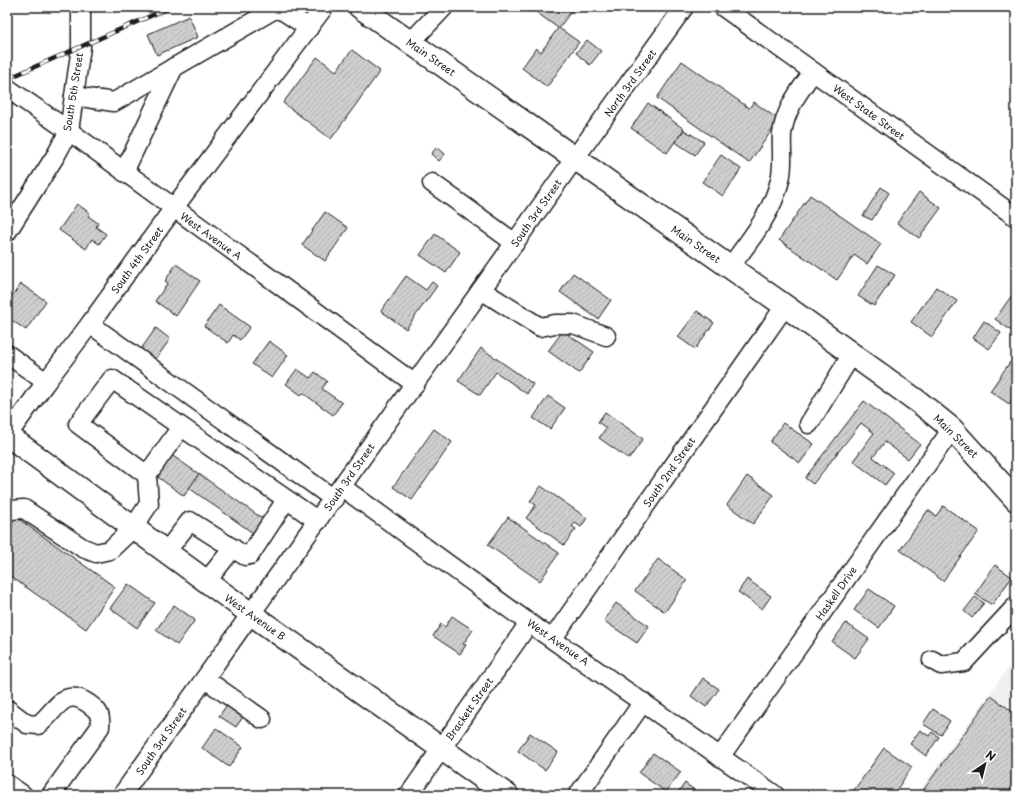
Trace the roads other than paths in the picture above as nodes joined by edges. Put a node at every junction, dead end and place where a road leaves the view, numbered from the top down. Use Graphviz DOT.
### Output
graph roads {
  1 [pos="81,7"];
  2 [pos="324,7"];
  3 [pos="360,7"];
  4 [pos="444,7"];
  5 [pos="684,7"];
  6 [pos="723,7"];
  7 [pos="309,28"];
  8 [pos="410,43"];
  9 [pos="174,68"];
  10 [pos="813,72"];
  11 [pos="7,88"];
  12 [pos="74,96"];
  13 [pos="69,131"];
  14 [pos="575,158"];
  15 [pos="124,172"];
  16 [pos="432,183"];
  17 [pos="174,208"];
  18 [pos="1016,217"];
  19 [pos="7,232"];
  20 [pos="515,243"];
  21 [pos="730,267"];
  22 [pos="481,290"];
  23 [pos="785,306"];
  24 [pos="90,324"];
  25 [pos="606,336"];
  26 [pos="7,354"];
  27 [pos="852,354"];
  28 [pos="46,382"];
  29 [pos="415,384"];
  30 [pos="809,424"];
  31 [pos="181,428"];
  32 [pos="952,429"];
  33 [pos="7,436"];
  34 [pos="147,474"];
  35 [pos="338,493"];
  36 [pos="286,500"];
  37 [pos="1016,500"];
  38 [pos="7,513"];
  39 [pos="318,521"];
  40 [pos="133,528"];
  41 [pos="233,548"];
  42 [pos="166,552"];
  43 [pos="206,582"];
  44 [pos="1016,606"];
  45 [pos="250,614"];
  46 [pos="529,622"];
  47 [pos="553,638"];
  48 [pos="932,660"];
  49 [pos="205,679"];
  50 [pos="643,702"];
  51 [pos="7,709"];
  52 [pos="262,719"];
  53 [pos="442,749"];
  54 [pos="720,757"];
  55 [pos="7,784"];
  56 [pos="23,795"];
  57 [pos="51,795"];
  58 [pos="122,795"];
  59 [pos="409,795"];
  60 [pos="507,795"];
  61 [pos="578,795"];
  62 [pos="775,795"];
  1 -- 12 [label="street, South 5th Street"];
  2 -- 7 [label="street, South 4th Street"];
  3 -- 8 [label="main road, Main Street"];
  4 -- 8 [label="street"];
  5 -- 14 [label="street, North 3rd Street"];
  6 -- 10 [label="street, West State Street"];
  7 -- 9 [label="street"];
  7 -- 17 [label="street, South 4th Street"];
  8 -- 14 [label="main road, Main Street"];
  9 -- 12 [label="street"];
  9 -- 15 [label="street"];
  10 -- 18 [label="street, West State Street"];
  10 -- 21 [label="street"];
  11 -- 13 [label="street, West Avenue A"];
  12 -- 13 [label="street, South 5th Street"];
  13 -- 15 [label="street, West Avenue A"];
  13 -- 19 [label="street, South 5th Street"];
  14 -- 20 [label="street, South 3rd Street"];
  14 -- 21 [label="main road, Main Street"];
  15 -- 17 [label="street, West Avenue A"];
  16 -- 20 [label="street"];
  17 -- 24 [label="street, South 4th Street"];
  17 -- 29 [label="street, West Avenue A"];
  20 -- 22 [label="street, South 3rd Street"];
  21 -- 23 [label="main road, Main Street"];
  22 -- 25 [label="street"];
  22 -- 29 [label="street, South 3rd Street"];
  23 -- 27 [label="main road, Main Street"];
  23 -- 47 [label="street, South 2nd Street"];
  24 -- 28 [label="street, South 4th Street"];
  24 -- 35 [label="street, West Avenue A"];
  26 -- 28 [label="street"];
  27 -- 30 [label="street"];
  27 -- 32 [label="main road, Main Street"];
  28 -- 33 [label="street, South 4th Street"];
  29 -- 35 [label="street, South 3rd Street"];
  31 -- 34 [label="street"];
  31 -- 34 [label="street"];
  31 -- 36 [label="street"];
  32 -- 37 [label="main road, Main Street"];
  32 -- 54 [label="street, Haskell Drive"];
  33 -- 40 [label="main road, West Avenue B"];
  34 -- 40 [label="street"];
  35 -- 39 [label="street, South 3rd Street"];
  35 -- 46 [label="street, West Avenue A"];
  36 -- 39 [label="street"];
  36 -- 41 [label="street"];
  38 -- 40 [label="street"];
  39 -- 45 [label="street, South 3rd Street"];
  40 -- 42 [label="main road, West Avenue B"];
  41 -- 42 [label="street"];
  41 -- 43 [label="street"];
  42 -- 43 [label="main road, West Avenue B"];
  43 -- 45 [label="main road, West Avenue B"];
  44 -- 48 [label="street"];
  45 -- 49 [label="street, South 3rd Street"];
  45 -- 53 [label="main road, West Avenue B"];
  46 -- 47 [label="street, West Avenue A"];
  46 -- 53 [label="street, Brackett Street"];
  47 -- 50 [label="street, West Avenue A"];
  49 -- 52 [label="street"];
  49 -- 58 [label="street, South 3rd Street"];
  50 -- 54 [label="street, West Avenue A"];
  50 -- 61 [label="street"];
  51 -- 57 [label="street"];
  53 -- 59 [label="street, Brackett Street"];
  53 -- 60 [label="main road, West Avenue B"];
  54 -- 62 [label="street, West Avenue A"];
  55 -- 56 [label="street"];
}
